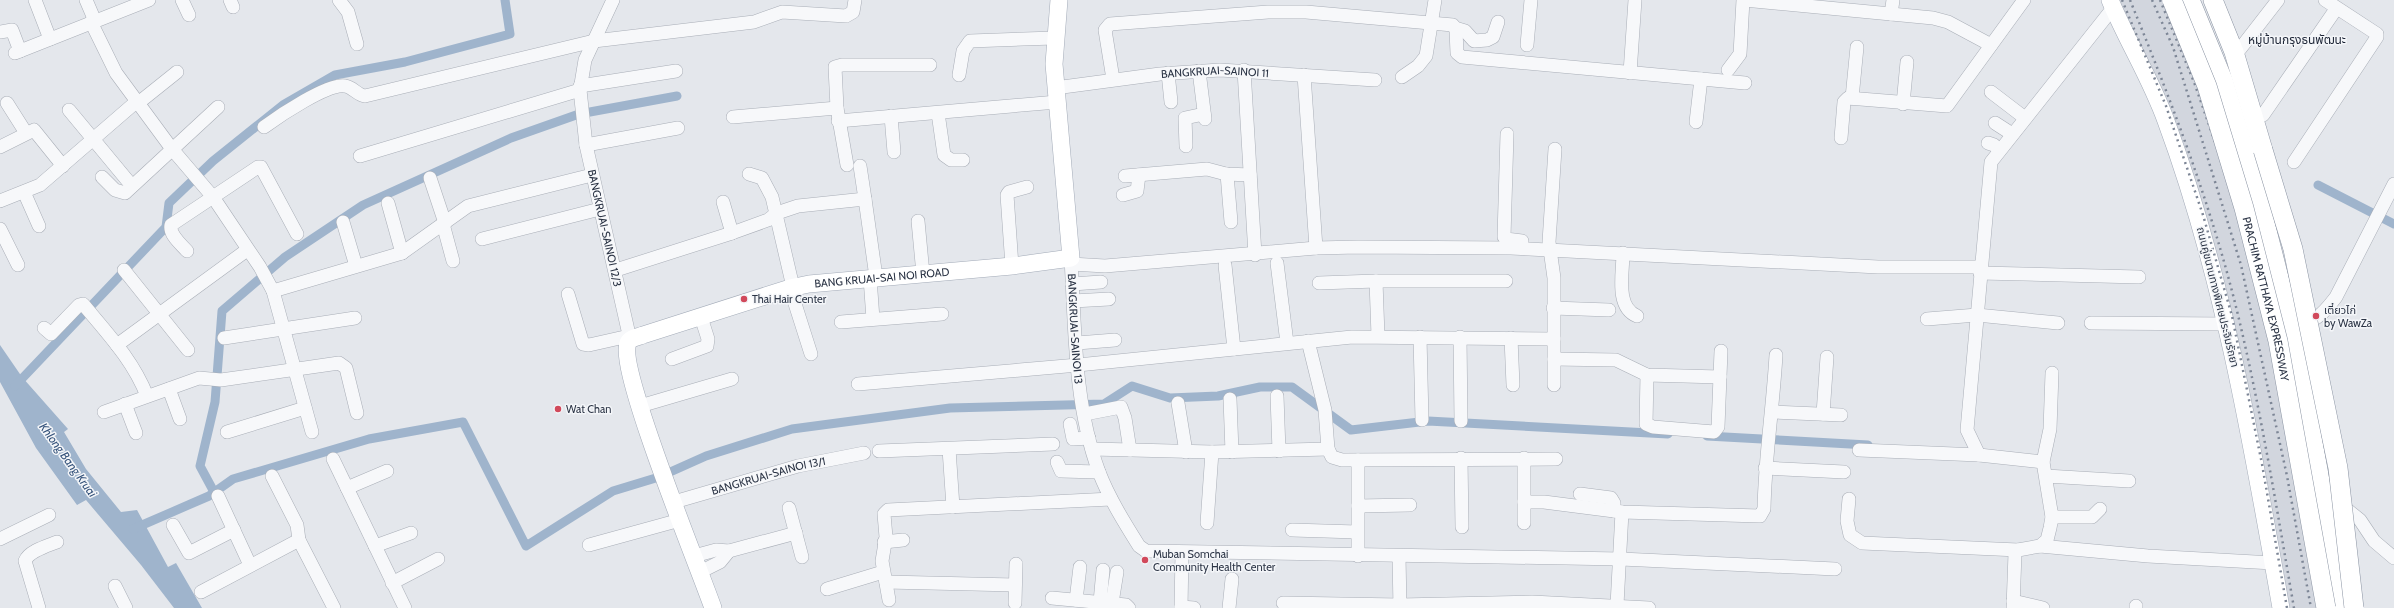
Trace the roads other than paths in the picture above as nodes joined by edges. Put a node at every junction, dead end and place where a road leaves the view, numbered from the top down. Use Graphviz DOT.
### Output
graph roads {
  1 [pos="36,0"];
  2 [pos="86,0"];
  3 [pos="149,0"];
  4 [pos="182,0"];
  5 [pos="339,0"];
  6 [pos="613,0"];
  7 [pos="855,0"];
  8 [pos="1059,0"];
  9 [pos="1435,0"];
  10 [pos="1531,0"];
  11 [pos="1635,0"];
  12 [pos="1744,0"];
  13 [pos="1893,0"];
  14 [pos="2024,0"];
  15 [pos="2172,0"];
  16 [pos="2190,0"];
  17 [pos="2200,0"];
  18 [pos="2214,0"];
  19 [pos="2278,0"];
  20 [pos="2325,0"];
  21 [pos="1784,1"];
  22 [pos="133,3"];
  23 [pos="2111,4"];
  24 [pos="2336,9"];
  25 [pos="1891,14"];
  26 [pos="189,15"];
  27 [pos="93,21"];
  28 [pos="1498,22"];
  29 [pos="1433,23"];
  30 [pos="1455,28"];
  31 [pos="0,32"];
  32 [pos="1054,38"];
  33 [pos="50,39"];
  34 [pos="594,41"];
  35 [pos="357,44"];
  36 [pos="1991,45"];
  37 [pos="1526,46"];
  38 [pos="1857,47"];
  39 [pos="2240,49"];
  40 [pos="1908,62"];
  41 [pos="930,64"];
  42 [pos="1199,70"];
  43 [pos="1244,70"];
  44 [pos="1728,70"];
  45 [pos="676,71"];
  46 [pos="177,72"];
  47 [pos="1168,73"];
  48 [pos="1630,74"];
  49 [pos="959,75"];
  50 [pos="1304,75"];
  51 [pos="1402,77"];
  52 [pos="1113,79"];
  53 [pos="1700,79"];
  54 [pos="1375,80"];
  55 [pos="1745,83"];
  56 [pos="580,88"];
  57 [pos="1991,92"];
  58 [pos="1056,95"];
  59 [pos="1852,98"];
  60 [pos="1171,102"];
  61 [pos="7,103"];
  62 [pos="136,103"];
  63 [pos="1903,104"];
  64 [pos="218,107"];
  65 [pos="69,110"];
  66 [pos="938,113"];
  67 [pos="837,114"];
  68 [pos="2263,115"];
  69 [pos="891,116"];
  70 [pos="733,117"];
  71 [pos="2025,118"];
  72 [pos="1696,122"];
  73 [pos="1995,123"];
  74 [pos="264,126"];
  75 [pos="678,128"];
  76 [pos="26,133"];
  77 [pos="1507,134"];
  78 [pos="2012,134"];
  79 [pos="1841,138"];
  80 [pos="94,139"];
  81 [pos="586,145"];
  82 [pos="1186,146"];
  83 [pos="0,147"];
  84 [pos="172,149"];
  85 [pos="1555,149"];
  86 [pos="894,152"];
  87 [pos="360,156"];
  88 [pos="963,160"];
  89 [pos="2294,162"];
  90 [pos="846,165"];
  91 [pos="62,166"];
  92 [pos="860,166"];
  93 [pos="749,174"];
  94 [pos="1227,174"];
  95 [pos="592,175"];
  96 [pos="1139,175"];
  97 [pos="1250,175"];
  98 [pos="1125,176"];
  99 [pos="102,177"];
  100 [pos="430,178"];
  101 [pos="132,186"];
  102 [pos="1027,187"];
  103 [pos="2393,189"];
  104 [pos="24,192"];
  105 [pos="1123,195"];
  106 [pos="213,197"];
  107 [pos="865,199"];
  108 [pos="0,201"];
  109 [pos="723,202"];
  110 [pos="388,203"];
  111 [pos="600,209"];
  112 [pos="777,213"];
  113 [pos="918,221"];
  114 [pos="343,222"];
  115 [pos="1231,222"];
  116 [pos="444,224"];
  117 [pos="39,226"];
  118 [pos="0,229"];
  119 [pos="732,233"];
  120 [pos="297,234"];
  121 [pos="482,239"];
  122 [pos="1316,248"];
  123 [pos="247,250"];
  124 [pos="187,251"];
  125 [pos="1550,251"];
  126 [pos="402,253"];
  127 [pos="1623,253"];
  128 [pos="1255,255"];
  129 [pos="453,262"];
  130 [pos="1278,263"];
  131 [pos="18,265"];
  132 [pos="1225,265"];
  133 [pos="356,266"];
  134 [pos="1012,266"];
  135 [pos="1072,269"];
  136 [pos="124,270"];
  137 [pos="616,270"];
  138 [pos="1981,270"];
  139 [pos="923,274"];
  140 [pos="2140,277"];
  141 [pos="873,278"];
  142 [pos="1376,281"];
  143 [pos="1506,281"];
  144 [pos="1101,282"];
  145 [pos="1319,282"];
  146 [pos="791,287"];
  147 [pos="273,292"];
  148 [pos="568,294"];
  149 [pos="1109,299"];
  150 [pos="1073,301"];
  151 [pos="1553,308"];
  152 [pos="1609,310"];
  153 [pos="942,314"];
  154 [pos="160,315"];
  155 [pos="1977,315"];
  156 [pos="1637,316"];
  157 [pos="701,317"];
  158 [pos="355,318"];
  159 [pos="873,319"];
  160 [pos="1927,319"];
  161 [pos="841,322"];
  162 [pos="2058,323"];
  163 [pos="2091,323"];
  164 [pos="2226,324"];
  165 [pos="2296,326"];
  166 [pos="44,328"];
  167 [pos="285,329"];
  168 [pos="1378,336"];
  169 [pos="1420,337"];
  170 [pos="1460,337"];
  171 [pos="224,338"];
  172 [pos="630,338"];
  173 [pos="1511,338"];
  174 [pos="1554,339"];
  175 [pos="1115,340"];
  176 [pos="1308,341"];
  177 [pos="1077,343"];
  178 [pos="1287,343"];
  179 [pos="117,345"];
  180 [pos="1234,349"];
  181 [pos="188,350"];
  182 [pos="1721,351"];
  183 [pos="811,354"];
  184 [pos="1776,356"];
  185 [pos="1827,357"];
  186 [pos="672,359"];
  187 [pos="1554,359"];
  188 [pos="1078,365"];
  189 [pos="295,369"];
  190 [pos="2052,373"];
  191 [pos="1647,375"];
  192 [pos="1720,377"];
  193 [pos="732,379"];
  194 [pos="858,384"];
  195 [pos="1513,385"];
  196 [pos="1554,385"];
  197 [pos="169,389"];
  198 [pos="147,396"];
  199 [pos="1277,396"];
  200 [pos="1230,399"];
  201 [pos="1178,403"];
  202 [pos="124,404"];
  203 [pos="640,406"];
  204 [pos="305,408"];
  205 [pos="1083,408"];
  206 [pos="104,412"];
  207 [pos="1773,412"];
  208 [pos="357,413"];
  209 [pos="1823,414"];
  210 [pos="1841,415"];
  211 [pos="180,419"];
  212 [pos="1422,420"];
  213 [pos="1460,420"];
  214 [pos="1070,424"];
  215 [pos="136,432"];
  216 [pos="227,432"];
  217 [pos="312,432"];
  218 [pos="1052,444"];
  219 [pos="1091,444"];
  220 [pos="949,449"];
  221 [pos="1328,449"];
  222 [pos="879,450"];
  223 [pos="1130,450"];
  224 [pos="1278,450"];
  225 [pos="1859,450"];
  226 [pos="1186,452"];
  227 [pos="1212,452"];
  228 [pos="1232,452"];
  229 [pos="864,453"];
  230 [pos="1979,455"];
  231 [pos="1461,458"];
  232 [pos="1524,458"];
  233 [pos="333,459"];
  234 [pos="1556,459"];
  235 [pos="1358,460"];
  236 [pos="1057,462"];
  237 [pos="2043,462"];
  238 [pos="1765,468"];
  239 [pos="387,471"];
  240 [pos="1099,472"];
  241 [pos="1844,472"];
  242 [pos="272,476"];
  243 [pos="2046,476"];
  244 [pos="2129,481"];
  245 [pos="346,488"];
  246 [pos="1580,494"];
  247 [pos="2328,494"];
  248 [pos="218,496"];
  249 [pos="1849,499"];
  250 [pos="1111,500"];
  251 [pos="674,502"];
  252 [pos="1524,502"];
  253 [pos="1410,505"];
  254 [pos="1358,506"];
  255 [pos="954,507"];
  256 [pos="789,508"];
  257 [pos="2100,509"];
  258 [pos="1618,512"];
  259 [pos="49,515"];
  260 [pos="2052,516"];
  261 [pos="680,520"];
  262 [pos="1207,523"];
  263 [pos="1524,523"];
  264 [pos="173,525"];
  265 [pos="1462,527"];
  266 [pos="234,530"];
  267 [pos="1292,530"];
  268 [pos="1357,532"];
  269 [pos="411,533"];
  270 [pos="796,533"];
  271 [pos="0,539"];
  272 [pos="299,540"];
  273 [pos="903,540"];
  274 [pos="2374,541"];
  275 [pos="57,542"];
  276 [pos="884,542"];
  277 [pos="588,545"];
  278 [pos="375,546"];
  279 [pos="2040,546"];
  280 [pos="2394,548"];
  281 [pos="2018,550"];
  282 [pos="1182,553"];
  283 [pos="1358,556"];
  284 [pos="1399,556"];
  285 [pos="802,557"];
  286 [pos="2394,558"];
  287 [pos="438,559"];
  288 [pos="1621,559"];
  289 [pos="2273,563"];
  290 [pos="250,564"];
  291 [pos="697,564"];
  292 [pos="1016,564"];
  293 [pos="1080,567"];
  294 [pos="1835,569"];
  295 [pos="1103,570"];
  296 [pos="1117,572"];
  297 [pos="885,577"];
  298 [pos="1232,579"];
  299 [pos="392,582"];
  300 [pos="1015,585"];
  301 [pos="115,586"];
  302 [pos="827,589"];
  303 [pos="201,592"];
  304 [pos="1052,598"];
  305 [pos="889,600"];
  306 [pos="1076,600"];
  307 [pos="1015,603"];
  308 [pos="1106,603"];
  309 [pos="1283,603"];
  310 [pos="2013,604"];
  311 [pos="1617,605"];
  312 [pos="1400,607"];
  313 [pos="39,608"];
  314 [pos="126,608"];
  315 [pos="334,608"];
  316 [pos="405,608"];
  317 [pos="713,608"];
  318 [pos="1129,608"];
  319 [pos="1181,608"];
  320 [pos="1194,608"];
  321 [pos="1229,608"];
  322 [pos="1649,608"];
  323 [pos="2043,608"];
  324 [pos="2281,608"];
  325 [pos="2326,608"];
  326 [pos="2343,608"];
  327 [pos="2355,608"];
  1 -- 33 [label="street"];
  2 -- 27 [label="street"];
  3 -- 22 [label="street"];
  4 -- 26 [label="street"];
  5 -- 35 [label="street"];
  6 -- 34 [label="street, BANGKRUAI-SAINOI 12/3"];
  7 -- 34 [label="street"];
  8 -- 32 [label="main road"];
  9 -- 29 [label="street"];
  10 -- 37 [label="street"];
  11 -- 48 [label="street"];
  12 -- 21 [label="street"];
  12 -- 44 [label="street"];
  13 -- 25 [label="street"];
  14 -- 36 [label="street"];
  15 -- 325 [label="highway, PRACHIM RATTHAYA EXPRESSWAY, bridge"];
  16 -- 326 [label="highway, PRACHIM RATTHAYA EXPRESSWAY"];
  17 -- 165 [label="main road"];
  18 -- 327 [label="highway, bridge"];
  19 -- 39 [label="street"];
  20 -- 24 [label="street"];
  21 -- 25 [label="street"];
  22 -- 27 [label="street"];
  23 -- 71 [label="street"];
  23 -- 164 [label="main road, ถนนคู่ขนานทางพิเศษประจิมรัถยา"];
  24 -- 68 [label="street"];
  24 -- 89 [label="street"];
  25 -- 36 [label="street"];
  27 -- 33 [label="street"];
  27 -- 62 [label="street"];
  28 -- 30 [label="street"];
  29 -- 30 [label="street"];
  29 -- 51 [label="street"];
  29 -- 52 [label="street"];
  30 -- 48 [label="street"];
  31 -- 33 [label="street"];
  32 -- 49 [label="street"];
  32 -- 58 [label="main road"];
  34 -- 56 [label="street, BANGKRUAI-SAINOI 12/3"];
  34 -- 74 [label="street"];
  36 -- 63 [label="street"];
  38 -- 59 [label="street"];
  40 -- 63 [label="street"];
  41 -- 67 [label="street"];
  42 -- 43 [label="street, BANGKRUAI-SAINOI 11"];
  42 -- 47 [label="street, BANGKRUAI-SAINOI 11"];
  42 -- 82 [label="street"];
  43 -- 50 [label="street, BANGKRUAI-SAINOI 11"];
  43 -- 97 [label="street"];
  45 -- 56 [label="street"];
  46 -- 62 [label="street"];
  47 -- 52 [label="street, BANGKRUAI-SAINOI 11"];
  47 -- 60 [label="street"];
  48 -- 53 [label="street"];
  50 -- 54 [label="street, BANGKRUAI-SAINOI 11"];
  50 -- 122 [label="street"];
  52 -- 58 [label="street, BANGKRUAI-SAINOI 11"];
  53 -- 55 [label="street"];
  53 -- 72 [label="street"];
  56 -- 81 [label="street, BANGKRUAI-SAINOI 12/3"];
  56 -- 87 [label="street"];
  57 -- 71 [label="street"];
  58 -- 66 [label="street, BANGKRUAI-SAINOI 11"];
  58 -- 135 [label="main road"];
  59 -- 63 [label="street"];
  59 -- 79 [label="street"];
  61 -- 76 [label="street"];
  62 -- 80 [label="street"];
  62 -- 84 [label="street"];
  64 -- 84 [label="street"];
  65 -- 80 [label="street"];
  66 -- 69 [label="street, BANGKRUAI-SAINOI 11"];
  66 -- 88 [label="street"];
  67 -- 69 [label="street, BANGKRUAI-SAINOI 11"];
  67 -- 70 [label="street, BANGKRUAI-SAINOI 11"];
  67 -- 90 [label="street"];
  69 -- 86 [label="street"];
  71 -- 78 [label="street"];
  73 -- 78 [label="street"];
  75 -- 81 [label="street"];
  76 -- 83 [label="street"];
  76 -- 91 [label="street"];
  77 -- 125 [label="street"];
  78 -- 138 [label="street"];
  80 -- 91 [label="street"];
  80 -- 101 [label="street"];
  81 -- 95 [label="street, BANGKRUAI-SAINOI 12/3"];
  84 -- 101 [label="street"];
  84 -- 106 [label="street"];
  85 -- 125 [label="street"];
  91 -- 104 [label="street"];
  92 -- 107 [label="street"];
  93 -- 112 [label="street"];
  94 -- 96 [label="street"];
  94 -- 97 [label="street"];
  94 -- 115 [label="street"];
  95 -- 111 [label="street, BANGKRUAI-SAINOI 12/3"];
  95 -- 116 [label="street"];
  96 -- 98 [label="street"];
  96 -- 105 [label="street"];
  97 -- 128 [label="street"];
  99 -- 101 [label="street"];
  100 -- 116 [label="street"];
  102 -- 134 [label="street"];
  103 -- 165 [label="street"];
  104 -- 108 [label="street"];
  104 -- 117 [label="street"];
  106 -- 120 [label="street"];
  106 -- 123 [label="street"];
  106 -- 124 [label="street"];
  107 -- 112 [label="street"];
  107 -- 141 [label="street"];
  109 -- 119 [label="street"];
  110 -- 126 [label="street"];
  111 -- 121 [label="street"];
  111 -- 137 [label="street, BANGKRUAI-SAINOI 12/3"];
  112 -- 119 [label="street"];
  112 -- 146 [label="street"];
  113 -- 139 [label="street"];
  114 -- 133 [label="street"];
  116 -- 126 [label="street"];
  116 -- 129 [label="street"];
  118 -- 131 [label="street"];
  119 -- 137 [label="street"];
  122 -- 125 [label="street"];
  122 -- 128 [label="street"];
  123 -- 147 [label="street"];
  123 -- 154 [label="street"];
  125 -- 127 [label="street"];
  125 -- 151 [label="street"];
  126 -- 133 [label="street"];
  127 -- 138 [label="street"];
  127 -- 156 [label="street"];
  128 -- 135 [label="street"];
  130 -- 178 [label="street"];
  132 -- 180 [label="street"];
  133 -- 147 [label="street"];
  134 -- 135 [label="main road, BANG KRUAI-SAI NOI ROAD"];
  134 -- 139 [label="main road, BANG KRUAI-SAI NOI ROAD"];
  135 -- 144 [label="street"];
  135 -- 150 [label="street, BANGKRUAI-SAINOI 13"];
  136 -- 154 [label="street"];
  137 -- 172 [label="street, BANGKRUAI-SAINOI 12/3"];
  138 -- 140 [label="street"];
  138 -- 155 [label="street"];
  139 -- 141 [label="main road, BANG KRUAI-SAI NOI ROAD"];
  141 -- 146 [label="main road, BANG KRUAI-SAI NOI ROAD"];
  141 -- 159 [label="street"];
  142 -- 143 [label="street"];
  142 -- 145 [label="street"];
  142 -- 168 [label="street"];
  146 -- 157 [label="main road, BANG KRUAI-SAI NOI ROAD"];
  146 -- 183 [label="street"];
  147 -- 167 [label="street"];
  148 -- 172 [label="street"];
  149 -- 150 [label="street"];
  150 -- 177 [label="street, BANGKRUAI-SAINOI 13"];
  151 -- 152 [label="street"];
  151 -- 174 [label="street"];
  153 -- 159 [label="street"];
  154 -- 179 [label="street"];
  154 -- 181 [label="street"];
  155 -- 160 [label="street"];
  155 -- 162 [label="street"];
  155 -- 230 [label="street"];
  157 -- 172 [label="main road, BANG KRUAI-SAI NOI ROAD"];
  157 -- 186 [label="street"];
  158 -- 167 [label="street"];
  159 -- 161 [label="street"];
  163 -- 164 [label="street"];
  164 -- 289 [label="main road, ถนนคู่ขนานทางพิเศษประจิมรัถยา"];
  165 -- 247 [label="main road"];
  166 -- 179 [label="street"];
  167 -- 171 [label="street"];
  167 -- 189 [label="street"];
  168 -- 169 [label="street"];
  168 -- 176 [label="street"];
  169 -- 170 [label="street"];
  169 -- 212 [label="street"];
  170 -- 173 [label="street"];
  170 -- 213 [label="street"];
  172 -- 203 [label="main road"];
  173 -- 174 [label="street"];
  173 -- 195 [label="street"];
  174 -- 187 [label="street"];
  175 -- 177 [label="street"];
  176 -- 178 [label="street"];
  176 -- 221 [label="street"];
  177 -- 188 [label="street, BANGKRUAI-SAINOI 13"];
  178 -- 180 [label="street"];
  179 -- 198 [label="street"];
  180 -- 188 [label="street"];
  182 -- 192 [label="street"];
  184 -- 207 [label="street"];
  185 -- 209 [label="street"];
  187 -- 191 [label="street"];
  187 -- 196 [label="street"];
  188 -- 194 [label="street"];
  188 -- 205 [label="street, BANGKRUAI-SAINOI 13"];
  189 -- 197 [label="street"];
  189 -- 204 [label="street"];
  189 -- 208 [label="street"];
  190 -- 237 [label="street"];
  191 -- 192 [label="street"];
  191 -- 192 [label="street"];
  193 -- 203 [label="street"];
  197 -- 198 [label="street"];
  197 -- 211 [label="street"];
  198 -- 202 [label="street"];
  199 -- 224 [label="street"];
  200 -- 228 [label="street"];
  201 -- 226 [label="street"];
  202 -- 206 [label="street"];
  202 -- 215 [label="street"];
  203 -- 251 [label="main road"];
  204 -- 216 [label="street"];
  204 -- 217 [label="street"];
  205 -- 219 [label="street, BANGKRUAI-SAINOI 13"];
  205 -- 223 [label="street"];
  207 -- 209 [label="street"];
  207 -- 238 [label="street"];
  209 -- 210 [label="street"];
  214 -- 219 [label="street"];
  218 -- 220 [label="street"];
  219 -- 223 [label="street"];
  219 -- 240 [label="street, BANGKRUAI-SAINOI 13"];
  220 -- 222 [label="street"];
  220 -- 255 [label="street"];
  221 -- 224 [label="street"];
  221 -- 235 [label="street"];
  223 -- 226 [label="street"];
  224 -- 228 [label="street"];
  225 -- 230 [label="street"];
  226 -- 227 [label="street"];
  227 -- 228 [label="street"];
  227 -- 262 [label="street"];
  229 -- 251 [label="street, BANGKRUAI-SAINOI 13/1"];
  230 -- 237 [label="street"];
  231 -- 232 [label="street"];
  231 -- 235 [label="street"];
  231 -- 265 [label="street"];
  232 -- 234 [label="street"];
  232 -- 252 [label="street"];
  233 -- 245 [label="street"];
  235 -- 254 [label="street"];
  236 -- 240 [label="street"];
  237 -- 243 [label="street"];
  238 -- 241 [label="street"];
  238 -- 258 [label="street"];
  239 -- 245 [label="street"];
  240 -- 250 [label="street, BANGKRUAI-SAINOI 13"];
  242 -- 272 [label="street"];
  243 -- 244 [label="street"];
  243 -- 260 [label="street"];
  245 -- 278 [label="street"];
  246 -- 258 [label="street"];
  247 -- 274 [label="street"];
  247 -- 327 [label="main road"];
  248 -- 266 [label="street"];
  249 -- 281 [label="street"];
  250 -- 255 [label="street"];
  250 -- 282 [label="street, BANGKRUAI-SAINOI 13"];
  251 -- 261 [label="main road"];
  252 -- 258 [label="street"];
  252 -- 263 [label="street"];
  253 -- 254 [label="street"];
  254 -- 268 [label="street"];
  255 -- 276 [label="street"];
  256 -- 270 [label="street"];
  257 -- 260 [label="street"];
  258 -- 288 [label="street"];
  259 -- 271 [label="street"];
  260 -- 279 [label="street"];
  261 -- 277 [label="street"];
  261 -- 291 [label="main road"];
  264 -- 266 [label="street"];
  266 -- 290 [label="street"];
  267 -- 268 [label="street"];
  268 -- 283 [label="street"];
  269 -- 278 [label="street"];
  270 -- 285 [label="street"];
  270 -- 291 [label="street"];
  272 -- 290 [label="street"];
  272 -- 315 [label="street"];
  273 -- 276 [label="street"];
  274 -- 280 [label="street"];
  274 -- 286 [label="street"];
  275 -- 313 [label="street"];
  276 -- 297 [label="street"];
  278 -- 299 [label="street"];
  279 -- 281 [label="street"];
  279 -- 289 [label="street"];
  281 -- 310 [label="street"];
  282 -- 283 [label="street, BANGKRUAI-SAINOI 13"];
  282 -- 319 [label="street"];
  283 -- 284 [label="street, BANGKRUAI-SAINOI 13"];
  284 -- 288 [label="street, BANGKRUAI-SAINOI 13"];
  284 -- 312 [label="street"];
  287 -- 299 [label="street"];
  288 -- 294 [label="street, BANGKRUAI-SAINOI 13"];
  288 -- 311 [label="street"];
  289 -- 324 [label="main road, ถนนคู่ขนานทางพิเศษประจิมรัถยา"];
  290 -- 303 [label="street"];
  291 -- 317 [label="main road"];
  292 -- 300 [label="street"];
  293 -- 306 [label="street"];
  295 -- 308 [label="street"];
  296 -- 308 [label="street"];
  297 -- 300 [label="street"];
  297 -- 302 [label="street"];
  297 -- 305 [label="street"];
  298 -- 321 [label="street"];
  299 -- 316 [label="street"];
  300 -- 307 [label="street"];
  301 -- 314 [label="street"];
  304 -- 306 [label="street"];
  306 -- 308 [label="street"];
  308 -- 318 [label="street"];
  309 -- 312 [label="street"];
  310 -- 323 [label="street"];
  311 -- 312 [label="street"];
  311 -- 322 [label="street"];
  319 -- 320 [label="street"];
}
